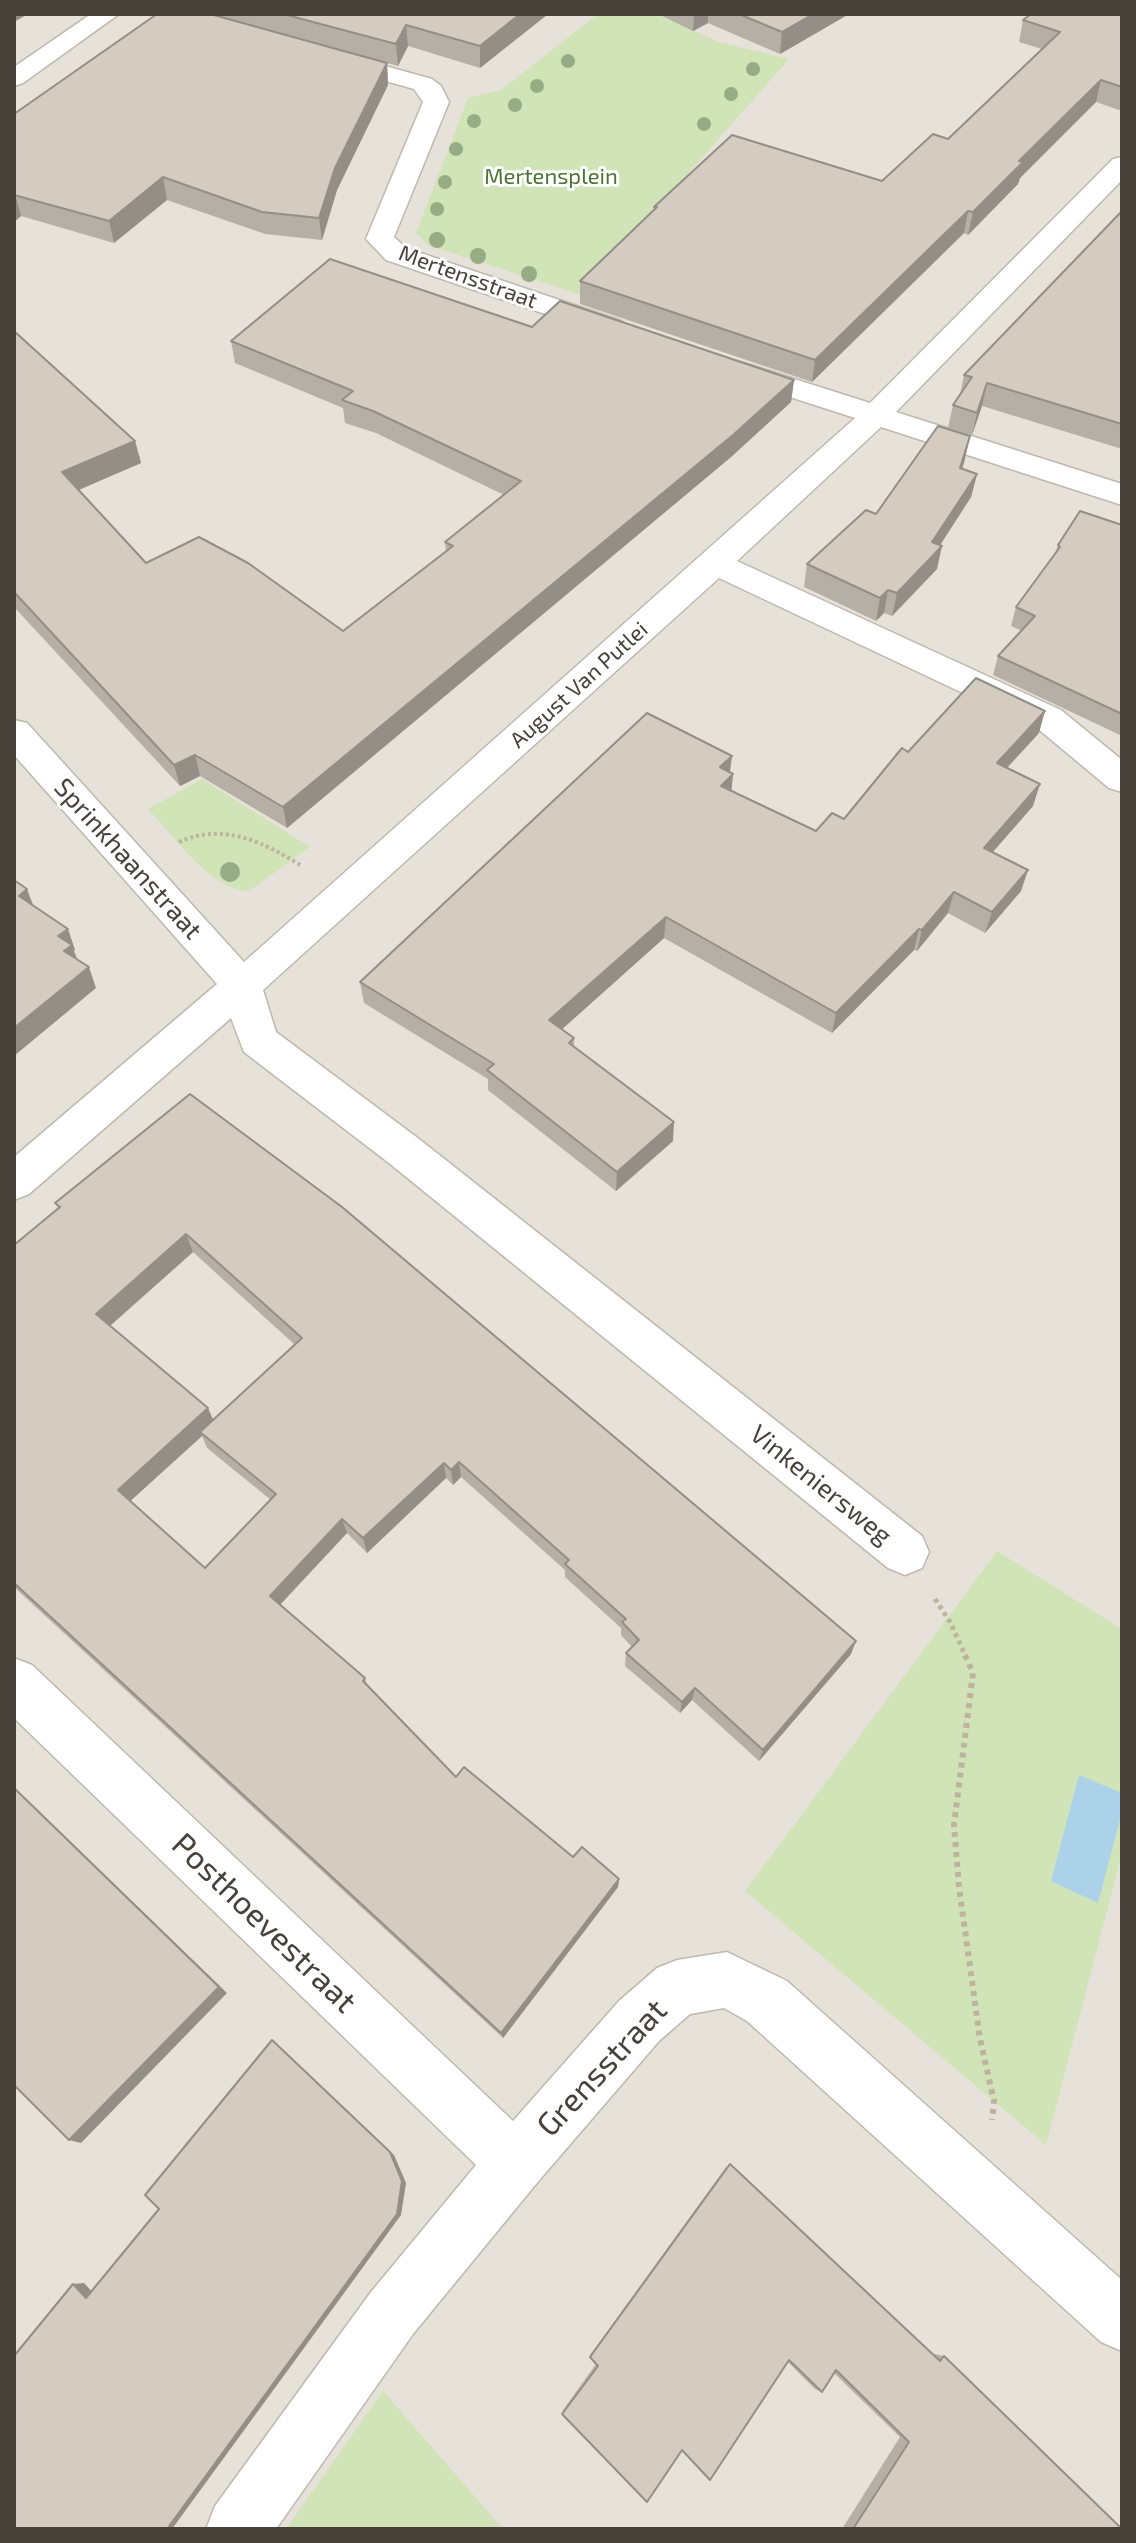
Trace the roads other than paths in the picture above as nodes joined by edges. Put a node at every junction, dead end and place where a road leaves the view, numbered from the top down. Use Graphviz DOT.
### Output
graph roads {
  1 [pos="107,14"];
  2 [pos="306,51"];
  3 [pos="14,78"];
  4 [pos="1122,165"];
  5 [pos="635,336"];
  6 [pos="710,361"];
  7 [pos="874,417"];
  8 [pos="1122,495"];
  9 [pos="715,563"];
  10 [pos="14,732"];
  11 [pos="1122,779"];
  12 [pos="242,986"];
  13 [pos="14,1182"];
  14 [pos="905,1552"];
  15 [pos="14,1683"];
  16 [pos="515,2163"];
  17 [pos="1122,2321"];
  18 [pos="238,2529"];
  1 -- 3 [label="street"];
  2 -- 5 [label="street, Mertensstraat"];
  4 -- 7 [label="street, August Van Putlei"];
  6 -- 7 [label="street"];
  7 -- 8 [label="street"];
  7 -- 9 [label="street, August Van Putlei"];
  9 -- 11 [label="street"];
  9 -- 12 [label="street, August Van Putlei"];
  10 -- 12 [label="street, Sprinkhaanstraat"];
  12 -- 13 [label="street, August Van Putlei"];
  12 -- 14 [label="street, Vinkeniersweg"];
  15 -- 16 [label="street, Posthoevestraat"];
  16 -- 17 [label="street, Grensstraat"];
  16 -- 18 [label="street, Grensstraat"];
}
